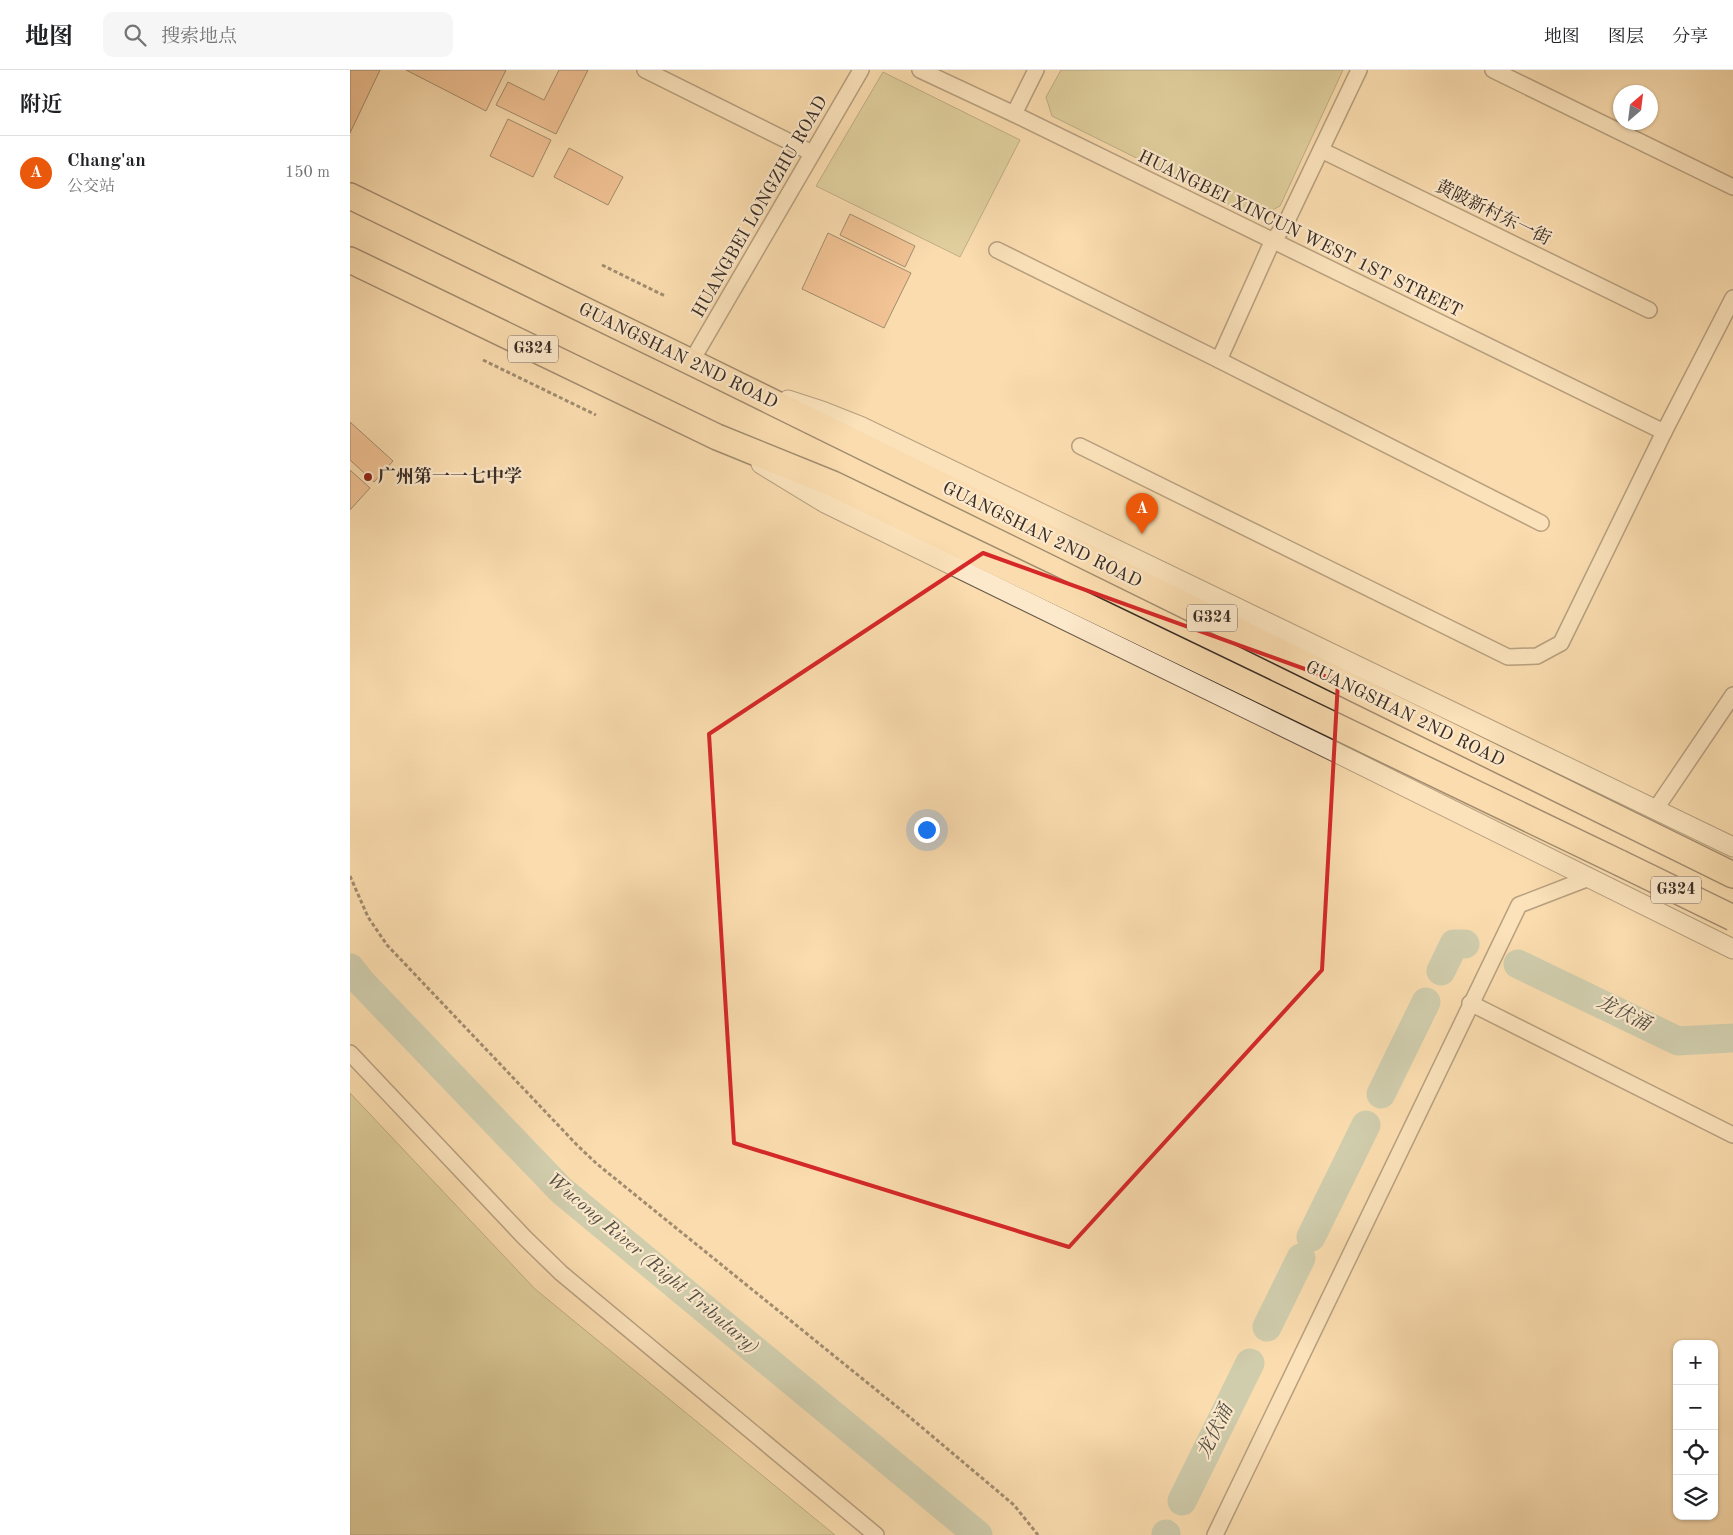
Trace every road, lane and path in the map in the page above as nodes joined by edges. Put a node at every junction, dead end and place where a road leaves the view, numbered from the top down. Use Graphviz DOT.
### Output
graph roads {
  1 [pos="645,70"];
  2 [pos="861,70"];
  3 [pos="920,70"];
  4 [pos="1036,70"];
  5 [pos="1359,70"];
  6 [pos="1493,70"];
  7 [pos="1014,114"];
  8 [pos="1321,150"];
  9 [pos="812,153"];
  10 [pos="1733,186"];
  11 [pos="350,196"];
  12 [pos="1272,242"];
  13 [pos="997,250"];
  14 [pos="350,260"];
  15 [pos="602,265"];
  16 [pos="665,296"];
  17 [pos="1733,298"];
  18 [pos="1649,310"];
  19 [pos="483,360"];
  20 [pos="1219,360"];
  21 [pos="691,362"];
  22 [pos="596,414"];
  23 [pos="1664,432"];
  24 [pos="717,437"];
  25 [pos="1080,446"];
  26 [pos="1540,523"];
  27 [pos="1733,695"];
  28 [pos="1655,810"];
  29 [pos="1733,847"];
  30 [pos="1733,875"];
  31 [pos="350,876"];
  32 [pos="1589,878"];
  33 [pos="1733,918"];
  34 [pos="1733,949"];
  35 [pos="1470,1002"];
  36 [pos="350,1054"];
  37 [pos="1733,1135"];
  38 [pos="876,1535"];
  39 [pos="1038,1535"];
  40 [pos="1215,1535"];
  1 -- 9 [label="street"];
  2 -- 9 [label="street, HUANGBEI LONGZHU ROAD"];
  3 -- 7 [label="street, HUANGBEI XINCUN WEST 1ST STREET"];
  4 -- 7 [label="street"];
  5 -- 8 [label="street"];
  6 -- 10 [label="street"];
  7 -- 12 [label="street, HUANGBEI XINCUN WEST 1ST STREET"];
  8 -- 12 [label="street"];
  8 -- 18 [label="street, 黄陂新村东一街"];
  9 -- 21 [label="street, HUANGBEI LONGZHU ROAD"];
  11 -- 21 [label="highway, GUANGSHAN 2ND ROAD / G324"];
  12 -- 20 [label="street"];
  12 -- 23 [label="street, HUANGBEI XINCUN WEST 1ST STREET"];
  13 -- 20 [label="street"];
  14 -- 24 [label="highway, G324"];
  15 -- 16 [label="path"];
  17 -- 23 [label="street"];
  19 -- 22 [label="path"];
  20 -- 26 [label="street"];
  21 -- 28 [label="street"];
  21 -- 30 [label="highway, GUANGSHAN 2ND ROAD / G324"];
  23 -- 25 [label="street"];
  24 -- 32 [label="street"];
  24 -- 33 [label="highway, G324, bridge"];
  27 -- 28 [label="street"];
  28 -- 29 [label="street"];
  31 -- 39 [label="path"];
  32 -- 34 [label="street"];
  32 -- 35 [label="street"];
  35 -- 37 [label="street"];
  35 -- 40 [label="street"];
  36 -- 38 [label="street"];
}
